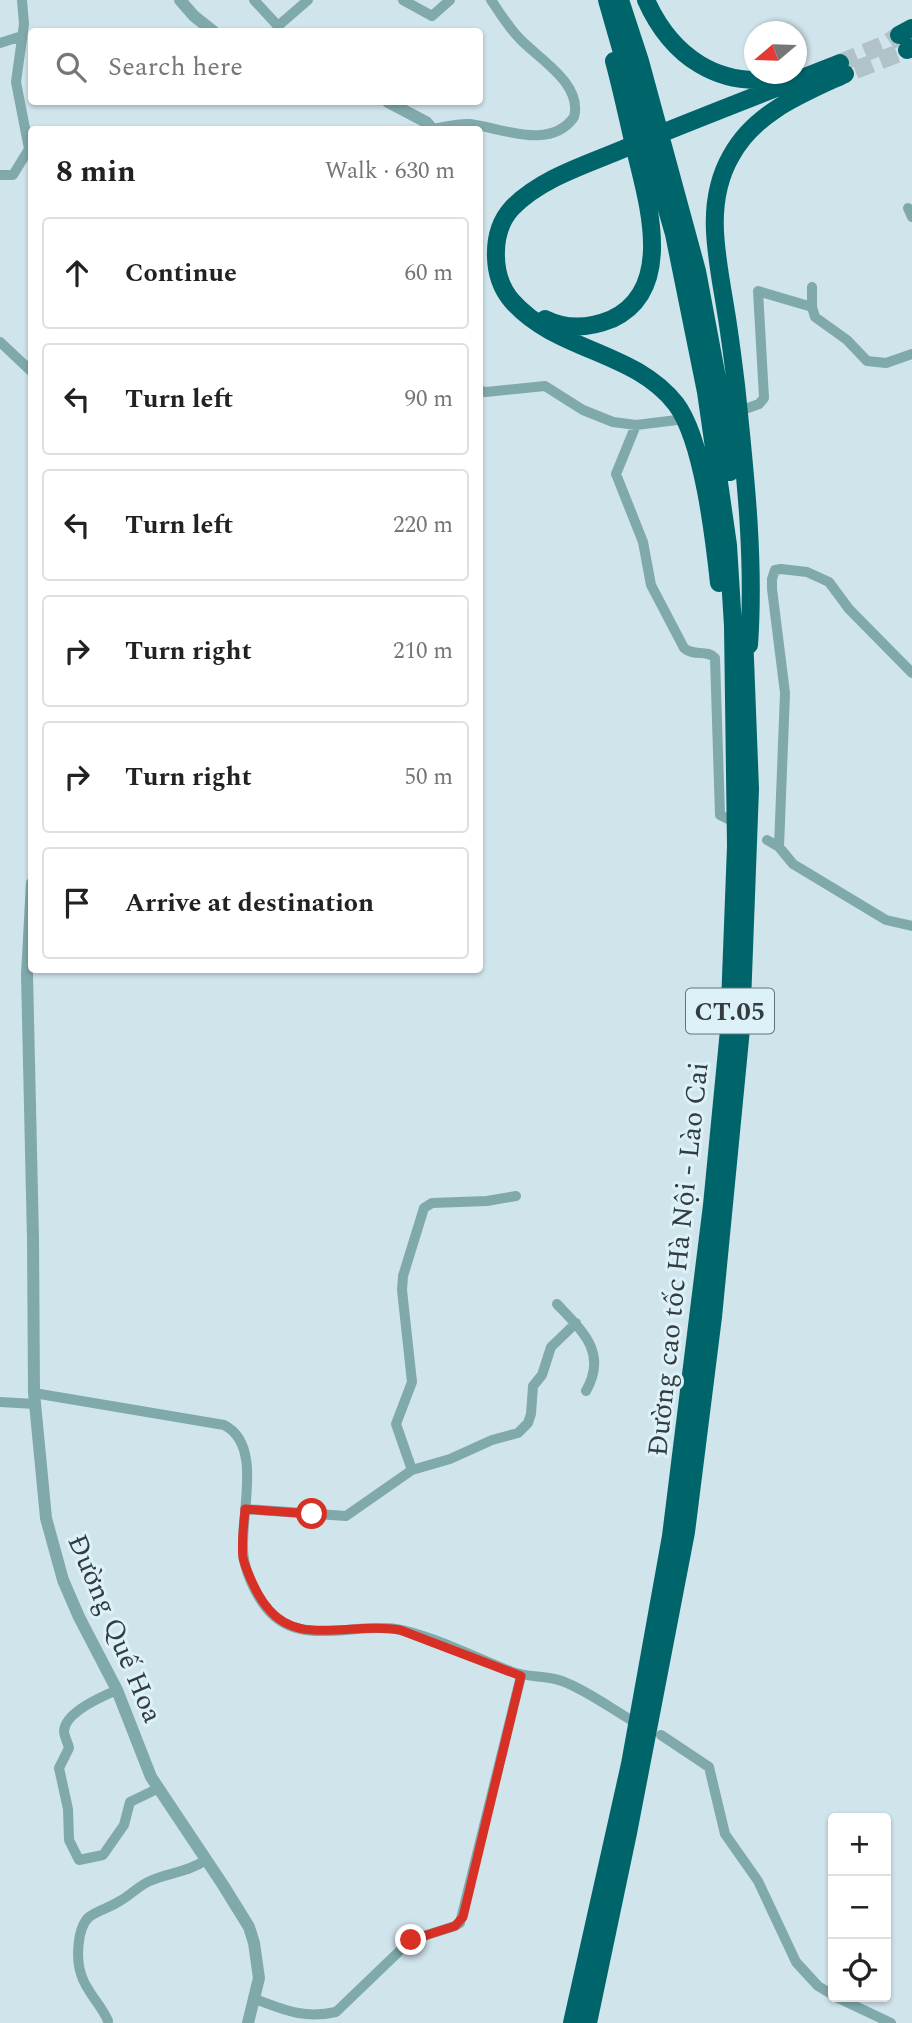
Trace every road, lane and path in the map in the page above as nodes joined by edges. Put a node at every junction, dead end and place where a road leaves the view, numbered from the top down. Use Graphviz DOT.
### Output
graph roads {
  1 [pos="22,0"];
  2 [pos="180,0"];
  3 [pos="254,0"];
  4 [pos="308,0"];
  5 [pos="403,0"];
  6 [pos="450,0"];
  7 [pos="491,0"];
  8 [pos="598,0"];
  9 [pos="607,0"];
  10 [pos="620,0"];
  11 [pos="646,0"];
  12 [pos="209,28"];
  13 [pos="277,28"];
  14 [pos="279,28"];
  15 [pos="22,36"];
  16 [pos="0,43"];
  17 [pos="842,69"];
  18 [pos="394,105"];
  19 [pos="430,126"];
  20 [pos="455,126"];
  21 [pos="481,126"];
  22 [pos="483,126"];
  23 [pos="28,144"];
  24 [pos="28,151"];
  25 [pos="579,173"];
  26 [pos="0,175"];
  27 [pos="812,287"];
  28 [pos="812,307"];
  29 [pos="0,342"];
  30 [pos="912,354"];
  31 [pos="28,368"];
  32 [pos="483,392"];
  33 [pos="745,409"];
  34 [pos="702,416"];
  35 [pos="689,418"];
  36 [pos="677,420"];
  37 [pos="636,425"];
  38 [pos="912,673"];
  39 [pos="747,677"];
  40 [pos="736,767"];
  41 [pos="736,823"];
  42 [pos="767,840"];
  43 [pos="779,847"];
  44 [pos="912,926"];
  45 [pos="28,956"];
  46 [pos="516,1196"];
  47 [pos="557,1304"];
  48 [pos="576,1323"];
  49 [pos="586,1391"];
  50 [pos="34,1399"];
  51 [pos="0,1402"];
  52 [pos="412,1470"];
  53 [pos="245,1509"];
  54 [pos="521,1676"];
  55 [pos="117,1690"];
  56 [pos="631,1720"];
  57 [pos="661,1735"];
  58 [pos="157,1789"];
  59 [pos="206,1860"];
  60 [pos="828,1992"];
  61 [pos="255,1999"];
  62 [pos="847,2002"];
  63 [pos="108,2022"];
  64 [pos="248,2023"];
  65 [pos="572,2023"];
  66 [pos="588,2023"];
  67 [pos="891,2023"];
  1 -- 15 [label="street"];
  2 -- 12 [label="street"];
  3 -- 13 [label="street"];
  4 -- 14 [label="street"];
  5 -- 6 [label="street"];
  7 -- 22 [label="street"];
  8 -- 25 [label="highway"];
  9 -- 40 [label="highway, Đường cao tốc Hà Nội - Lào Cai / CT.05"];
  10 -- 39 [label="highway, Đường cao tốc Hà Nội - Lào Cai / CT.05"];
  11 -- 17 [label="highway"];
  15 -- 16 [label="street"];
  15 -- 23 [label="street"];
  17 -- 25 [label="highway"];
  17 -- 39 [label="highway"];
  18 -- 19 [label="street"];
  20 -- 21 [label="street"];
  24 -- 26 [label="street"];
  25 -- 40 [label="highway"];
  27 -- 28 [label="street"];
  28 -- 30 [label="street"];
  28 -- 33 [label="street"];
  29 -- 31 [label="street"];
  32 -- 37 [label="street"];
  34 -- 35 [label="street"];
  36 -- 37 [label="street"];
  37 -- 41 [label="street"];
  38 -- 43 [label="street"];
  39 -- 66 [label="highway, Đường cao tốc Hà Nội - Lào Cai / CT.05"];
  40 -- 65 [label="highway, Đường cao tốc Hà Nội - Lào Cai / CT.05"];
  42 -- 43 [label="street"];
  43 -- 44 [label="street"];
  45 -- 50 [label="street, Đường Quế Hoa"];
  46 -- 52 [label="street"];
  47 -- 48 [label="street"];
  48 -- 49 [label="street"];
  48 -- 52 [label="street"];
  50 -- 51 [label="street"];
  50 -- 53 [label="street"];
  50 -- 55 [label="street, Đường Quế Hoa"];
  52 -- 53 [label="street"];
  53 -- 54 [label="street"];
  54 -- 56 [label="street"];
  54 -- 61 [label="street"];
  55 -- 58 [label="street, Đường Quế Hoa"];
  55 -- 58 [label="street"];
  57 -- 60 [label="street"];
  58 -- 59 [label="street, Đường Quế Hoa"];
  59 -- 61 [label="street, Đường Quế Hoa"];
  59 -- 63 [label="street"];
  61 -- 64 [label="street, Đường Quế Hoa"];
  62 -- 67 [label="street"];
}
